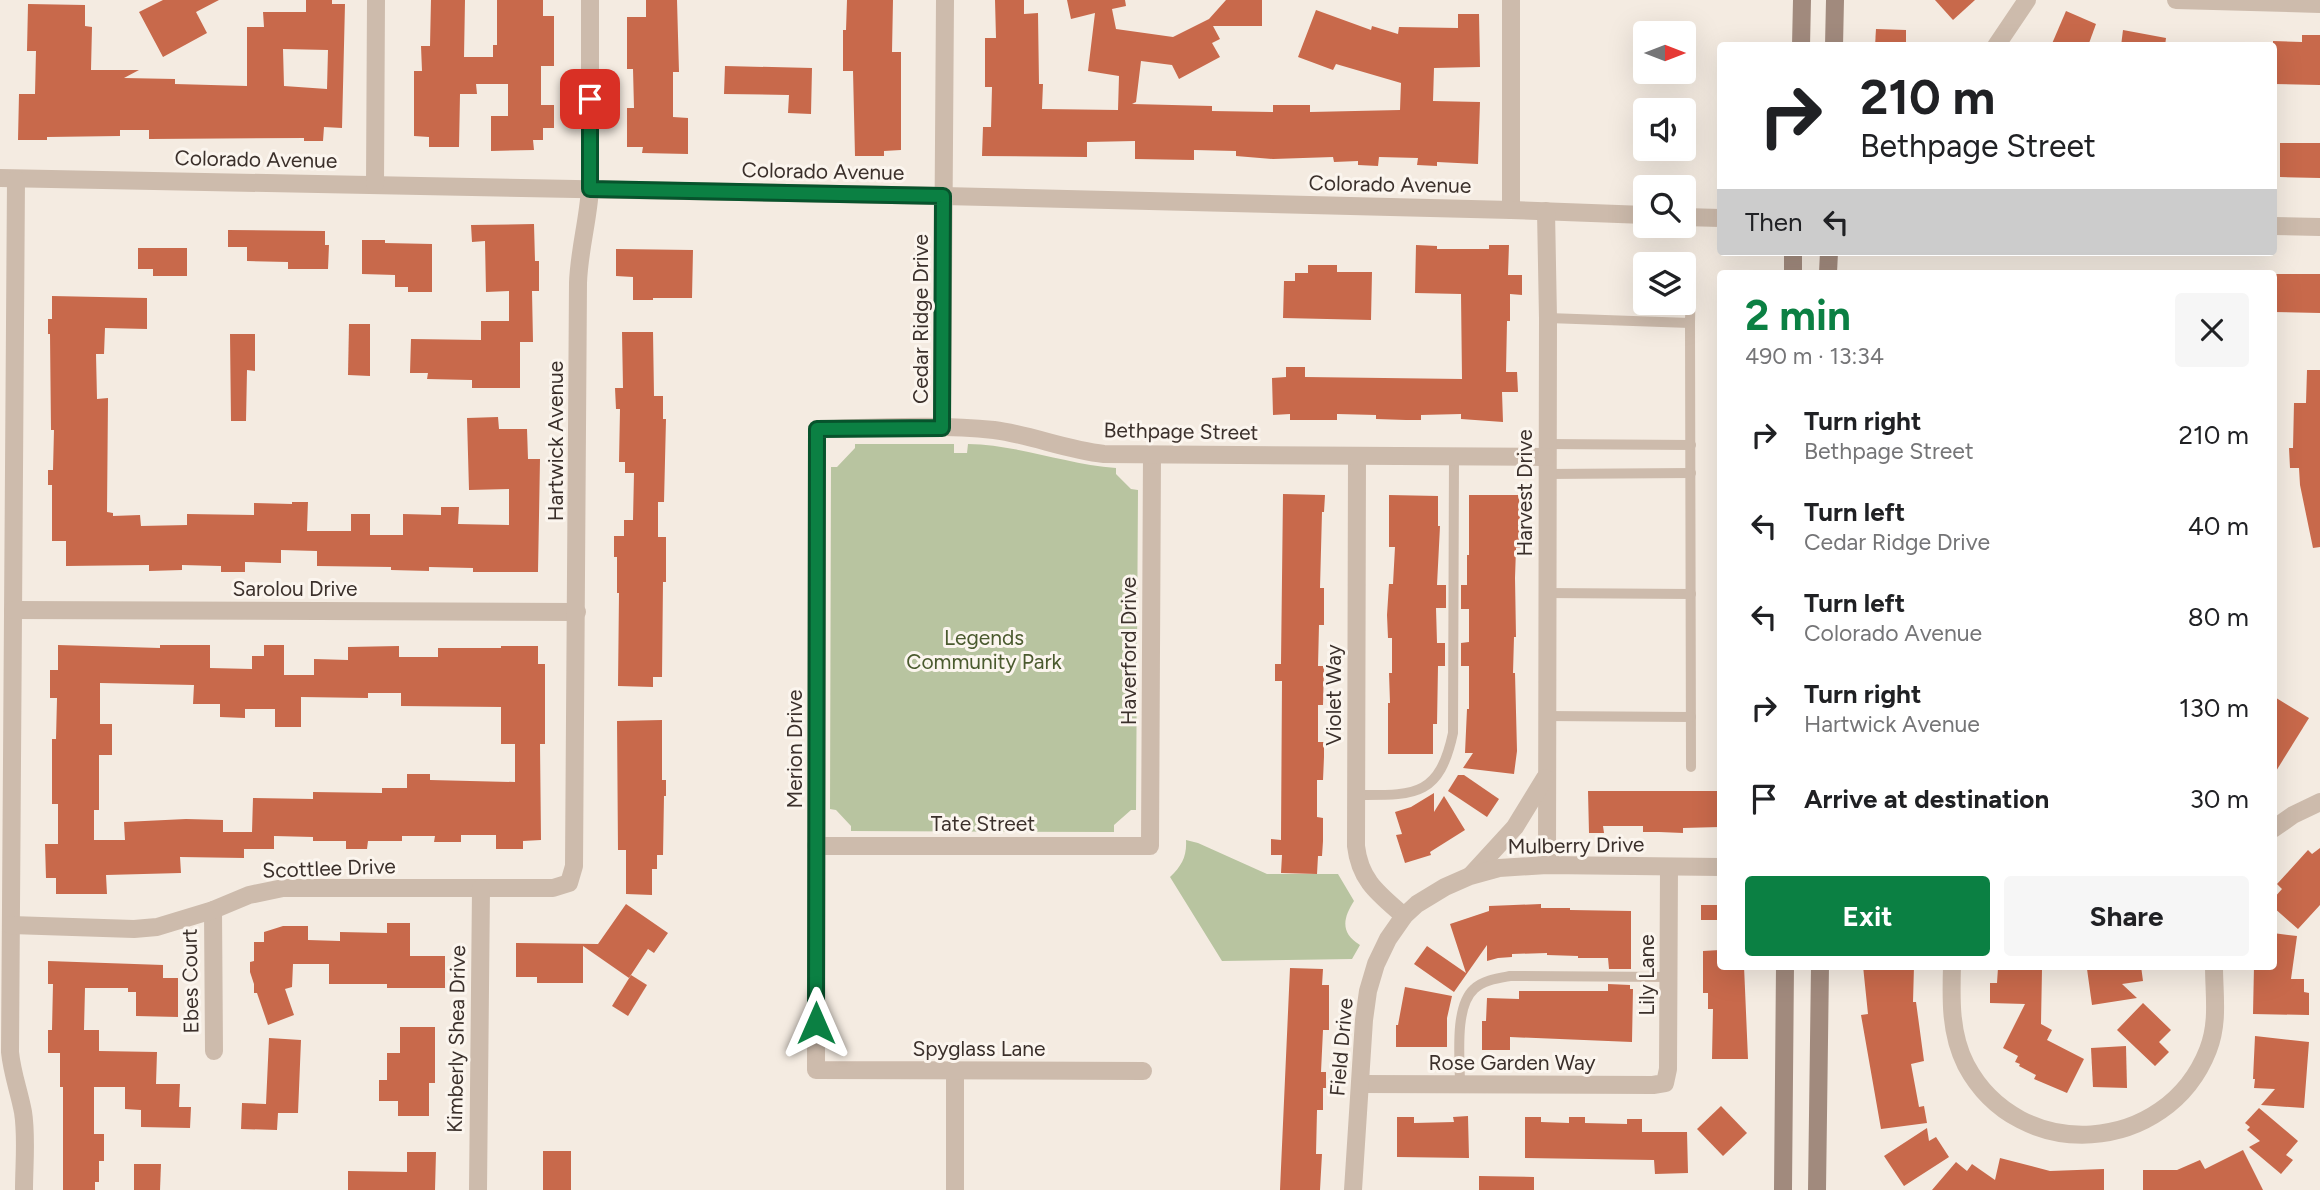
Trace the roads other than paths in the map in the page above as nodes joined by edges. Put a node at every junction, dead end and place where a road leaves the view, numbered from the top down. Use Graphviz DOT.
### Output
graph roads {
  1 [pos="376,0"];
  2 [pos="590,0"];
  3 [pos="945,0"];
  4 [pos="1511,0"];
  5 [pos="1802,0"];
  6 [pos="1835,0"];
  7 [pos="2027,0"];
  8 [pos="2177,0"];
  9 [pos="2320,4"];
  10 [pos="1801,42"];
  11 [pos="1834,42"];
  12 [pos="1999,42"];
  13 [pos="8,178"];
  14 [pos="375,184"];
  15 [pos="590,189"];
  16 [pos="943,196"];
  17 [pos="1511,210"];
  18 [pos="1546,211"];
  19 [pos="1633,215"];
  20 [pos="1696,217"];
  21 [pos="1717,218"];
  22 [pos="2277,226"];
  23 [pos="2320,227"];
  24 [pos="1690,315"];
  25 [pos="1548,318"];
  26 [pos="1690,324"];
  27 [pos="942,428"];
  28 [pos="817,429"];
  29 [pos="1691,445"];
  30 [pos="1152,455"];
  31 [pos="1357,456"];
  32 [pos="1454,457"];
  33 [pos="1546,458"];
  34 [pos="1691,473"];
  35 [pos="1546,593"];
  36 [pos="1690,594"];
  37 [pos="13,610"];
  38 [pos="577,612"];
  39 [pos="1546,716"];
  40 [pos="1691,717"];
  41 [pos="1691,767"];
  42 [pos="1547,775"];
  43 [pos="1356,795"];
  44 [pos="2320,802"];
  45 [pos="2277,826"];
  46 [pos="816,846"];
  47 [pos="1150,846"];
  48 [pos="1547,865"];
  49 [pos="1669,867"];
  50 [pos="1717,867"];
  51 [pos="1470,876"];
  52 [pos="569,883"];
  53 [pos="481,888"];
  54 [pos="213,910"];
  55 [pos="1404,916"];
  56 [pos="11,925"];
  57 [pos="1785,970"];
  58 [pos="1820,970"];
  59 [pos="1952,970"];
  60 [pos="2214,970"];
  61 [pos="1668,977"];
  62 [pos="214,1051"];
  63 [pos="816,1070"];
  64 [pos="955,1070"];
  65 [pos="1143,1071"];
  66 [pos="1665,1083"];
  67 [pos="1360,1084"];
  68 [pos="1460,1084"];
  69 [pos="24,1190"];
  70 [pos="478,1190"];
  71 [pos="955,1190"];
  72 [pos="1353,1190"];
  73 [pos="1783,1190"];
  74 [pos="1817,1190"];
  1 -- 14 [label="street"];
  2 -- 15 [label="street, Hartwick Avenue"];
  3 -- 16 [label="street, Cedar Ridge Drive"];
  4 -- 17 [label="street"];
  5 -- 10 [label="street"];
  6 -- 11 [label="street"];
  7 -- 12 [label="street"];
  8 -- 9 [label="street"];
  13 -- 14 [label="street, Colorado Avenue"];
  13 -- 37 [label="street"];
  14 -- 15 [label="street, Colorado Avenue"];
  15 -- 16 [label="street, Colorado Avenue"];
  15 -- 38 [label="street, Hartwick Avenue"];
  16 -- 17 [label="street, Colorado Avenue"];
  16 -- 27 [label="street, Cedar Ridge Drive"];
  17 -- 18 [label="street, Colorado Avenue"];
  18 -- 19 [label="street, Colorado Avenue"];
  18 -- 25 [label="street, Harvest Drive"];
  20 -- 21 [label="street"];
  22 -- 23 [label="street"];
  24 -- 26 [label="lane"];
  25 -- 26 [label="lane"];
  25 -- 33 [label="street, Harvest Drive"];
  26 -- 29 [label="lane"];
  27 -- 28 [label="street, Bethpage Street"];
  27 -- 30 [label="street, Bethpage Street"];
  28 -- 46 [label="street, Merion Drive"];
  29 -- 33 [label="lane"];
  29 -- 34 [label="lane"];
  30 -- 31 [label="street, Bethpage Street"];
  30 -- 47 [label="street, Haverford Drive"];
  31 -- 32 [label="street, Bethpage Street"];
  31 -- 43 [label="street, Violet Way"];
  32 -- 33 [label="street, Bethpage Street"];
  32 -- 43 [label="lane"];
  33 -- 34 [label="lane"];
  33 -- 35 [label="street, Harvest Drive"];
  34 -- 36 [label="lane"];
  35 -- 36 [label="lane"];
  35 -- 39 [label="street, Harvest Drive"];
  36 -- 40 [label="lane"];
  37 -- 38 [label="street, Sarolou Drive"];
  37 -- 56 [label="street"];
  38 -- 52 [label="street, Hartwick Avenue"];
  39 -- 40 [label="lane"];
  39 -- 42 [label="street, Harvest Drive"];
  40 -- 41 [label="lane"];
  42 -- 48 [label="street, Harvest Drive"];
  42 -- 51 [label="street"];
  43 -- 55 [label="street, Violet Way"];
  44 -- 45 [label="street"];
  46 -- 47 [label="street, Tate Street"];
  46 -- 63 [label="street, Merion Drive"];
  48 -- 49 [label="street, Mulberry Drive"];
  48 -- 51 [label="street, Mulberry Drive"];
  49 -- 50 [label="street, Mulberry Drive"];
  49 -- 61 [label="street, Lily Lane"];
  51 -- 55 [label="street, Mulberry Drive"];
  52 -- 53 [label="street, Scottlee Drive"];
  53 -- 54 [label="street, Scottlee Drive"];
  53 -- 70 [label="street, Kimberly Shea Drive"];
  54 -- 56 [label="street, Scottlee Drive"];
  54 -- 62 [label="street, Ebes Court"];
  55 -- 67 [label="street, Field Drive"];
  56 -- 69 [label="street"];
  57 -- 73 [label="street"];
  58 -- 74 [label="street"];
  59 -- 60 [label="street"];
  61 -- 66 [label="street, Lily Lane"];
  61 -- 68 [label="lane"];
  63 -- 64 [label="street, Spyglass Lane"];
  64 -- 65 [label="street, Spyglass Lane"];
  64 -- 71 [label="street"];
  66 -- 68 [label="street, Rose Garden Way"];
  67 -- 68 [label="street, Rose Garden Way"];
  67 -- 72 [label="street, Field Drive"];
}
